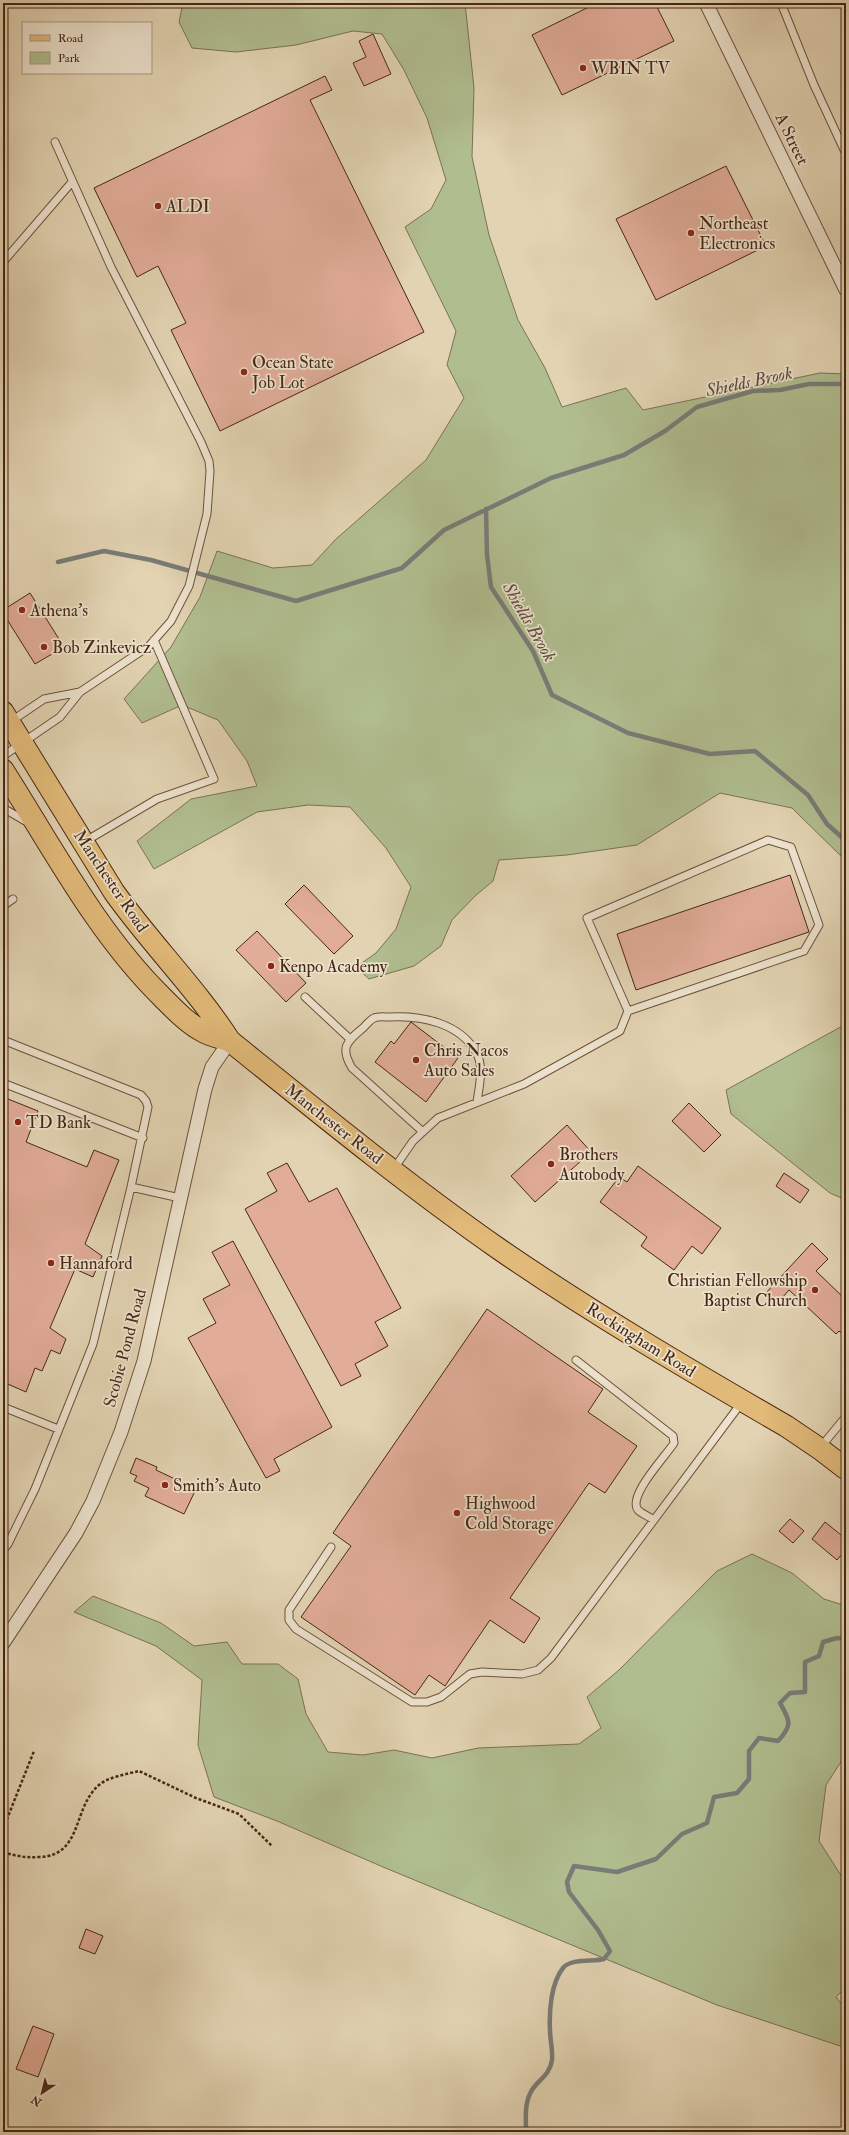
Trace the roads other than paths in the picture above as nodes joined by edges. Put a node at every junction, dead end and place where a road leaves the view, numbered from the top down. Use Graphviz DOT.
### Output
graph roads {
  1 [pos="706,3"];
  2 [pos="781,3"];
  3 [pos="54,142"];
  4 [pos="846,154"];
  5 [pos="72,182"];
  6 [pos="3,262"];
  7 [pos="846,290"];
  8 [pos="154,640"];
  9 [pos="80,692"];
  10 [pos="5,720"];
  11 [pos="22,743"];
  12 [pos="3,756"];
  13 [pos="3,770"];
  14 [pos="3,808"];
  15 [pos="46,838"];
  16 [pos="84,842"];
  17 [pos="13,899"];
  18 [pos="3,906"];
  19 [pos="305,997"];
  20 [pos="628,1011"];
  21 [pos="350,1039"];
  22 [pos="3,1040"];
  23 [pos="230,1041"];
  24 [pos="3,1083"];
  25 [pos="477,1102"];
  26 [pos="423,1132"];
  27 [pos="143,1138"];
  28 [pos="393,1170"];
  29 [pos="131,1187"];
  30 [pos="180,1198"];
  31 [pos="439,1206"];
  32 [pos="576,1360"];
  33 [pos="743,1400"];
  34 [pos="3,1407"];
  35 [pos="846,1422"];
  36 [pos="58,1429"];
  37 [pos="820,1449"];
  38 [pos="846,1469"];
  39 [pos="654,1520"];
  40 [pos="331,1547"];
  41 [pos="3,1550"];
  42 [pos="3,1643"];
  1 -- 7 [label="street, A Street"];
  2 -- 4 [label="lane"];
  3 -- 5 [label="lane"];
  5 -- 6 [label="lane"];
  5 -- 8 [label="lane"];
  8 -- 9 [label="lane"];
  8 -- 16 [label="lane"];
  9 -- 10 [label="lane"];
  9 -- 11 [label="lane"];
  10 -- 11 [label="main road, Manchester Road"];
  11 -- 12 [label="lane"];
  11 -- 16 [label="main road, Manchester Road"];
  13 -- 15 [label="main road, Manchester Road"];
  14 -- 15 [label="lane"];
  15 -- 23 [label="main road, Manchester Road"];
  16 -- 23 [label="main road, Manchester Road"];
  17 -- 18 [label="lane"];
  19 -- 21 [label="lane"];
  20 -- 20 [label="lane"];
  20 -- 25 [label="lane"];
  21 -- 25 [label="lane"];
  21 -- 26 [label="lane"];
  22 -- 27 [label="lane"];
  23 -- 28 [label="main road, Manchester Road"];
  23 -- 30 [label="street, Scobie Pond Road"];
  24 -- 27 [label="lane"];
  25 -- 26 [label="lane"];
  26 -- 28 [label="lane"];
  27 -- 29 [label="lane"];
  28 -- 31 [label="main road, Manchester Road"];
  29 -- 30 [label="lane"];
  29 -- 36 [label="lane"];
  30 -- 42 [label="street, Scobie Pond Road"];
  31 -- 33 [label="main road, Rockingham Road"];
  32 -- 39 [label="lane"];
  33 -- 37 [label="main road, Rockingham Road"];
  33 -- 39 [label="lane"];
  34 -- 36 [label="lane"];
  35 -- 37 [label="lane"];
  36 -- 41 [label="lane"];
  37 -- 38 [label="main road, Rockingham Road"];
  39 -- 40 [label="lane"];
}
